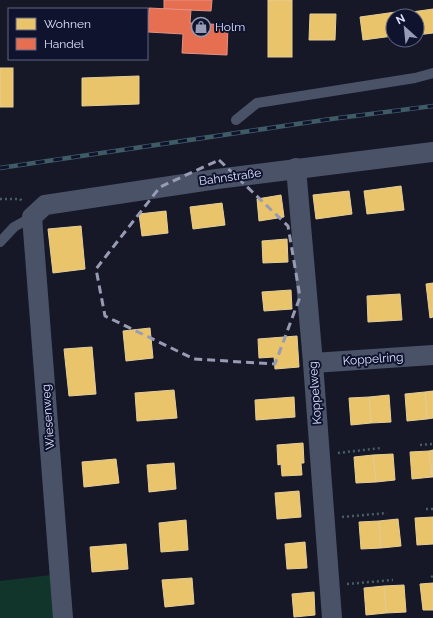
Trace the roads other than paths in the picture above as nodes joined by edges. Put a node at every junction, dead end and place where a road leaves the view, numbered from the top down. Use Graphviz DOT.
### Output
graph roads {
  1 [pos="433,73"];
  2 [pos="236,120"];
  3 [pos="433,152"];
  4 [pos="296,168"];
  5 [pos="32,217"];
  6 [pos="0,242"];
  7 [pos="433,354"];
  8 [pos="313,363"];
  9 [pos="63,618"];
  10 [pos="332,618"];
  1 -- 2 [label="lane"];
  3 -- 4 [label="street, Bahnstraße"];
  4 -- 5 [label="street, Bahnstraße"];
  4 -- 8 [label="street, Koppelweg"];
  5 -- 6 [label="lane"];
  5 -- 9 [label="street, Wiesenweg"];
  7 -- 8 [label="street, Koppelring"];
  8 -- 10 [label="street, Koppelweg"];
}
